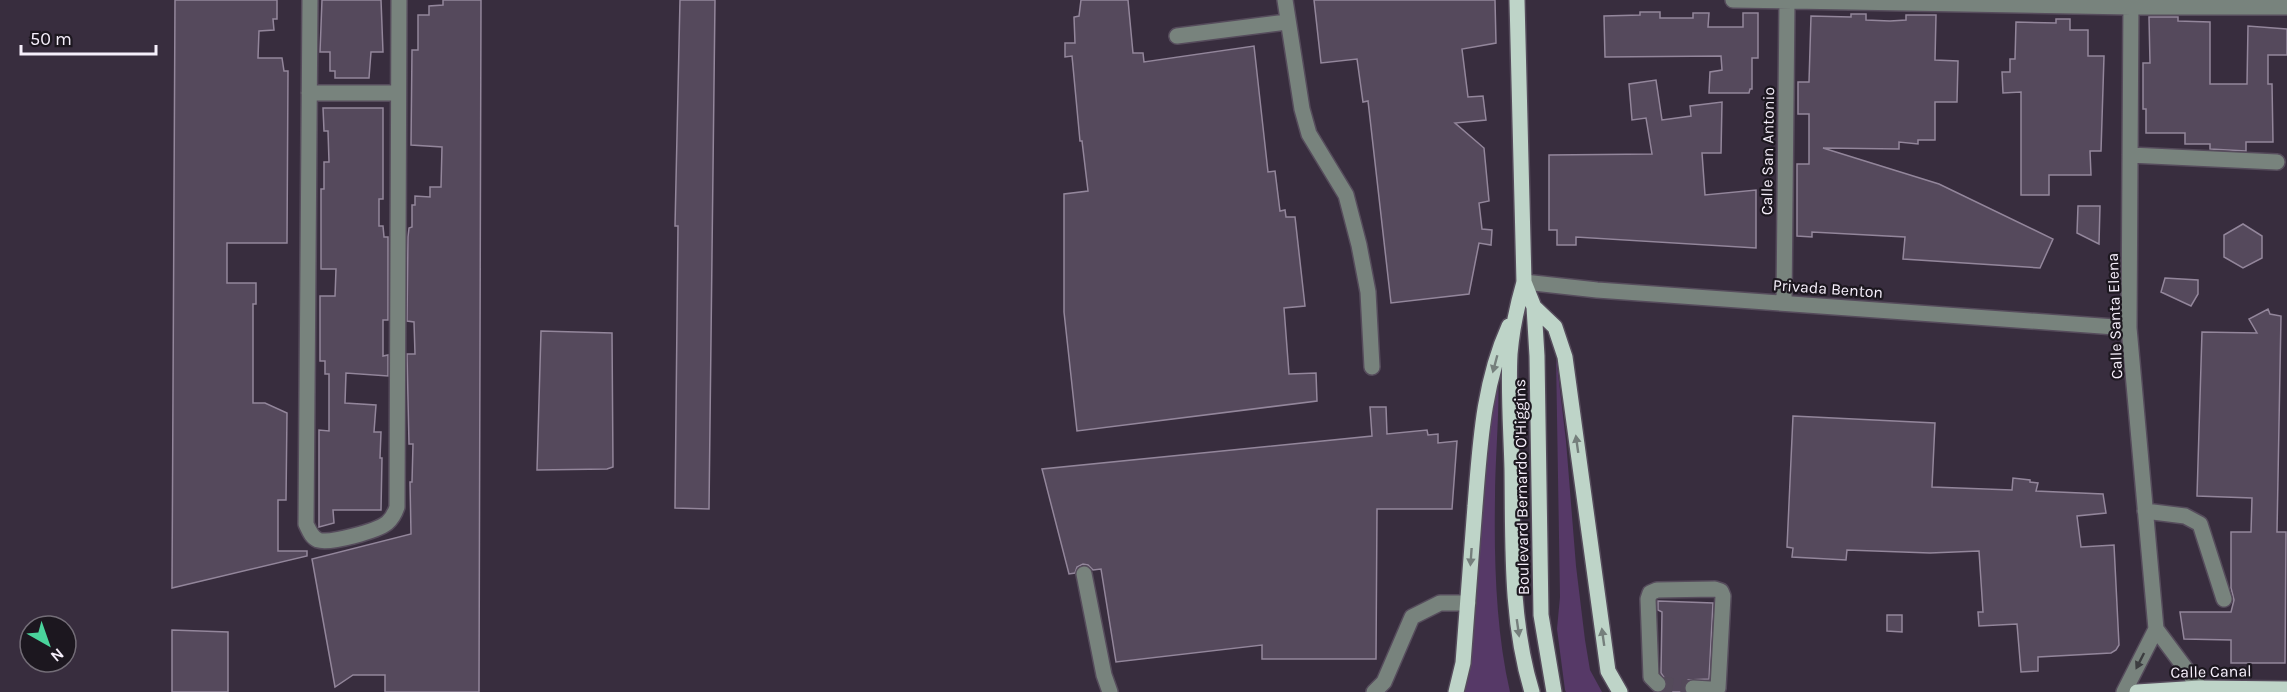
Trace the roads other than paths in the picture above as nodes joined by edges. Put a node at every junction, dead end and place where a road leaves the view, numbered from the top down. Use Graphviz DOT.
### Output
graph roads {
  1 [pos="310,0"];
  2 [pos="399,0"];
  3 [pos="1285,0"];
  4 [pos="1517,0"];
  5 [pos="1733,0"];
  6 [pos="1788,1"];
  7 [pos="2131,4"];
  8 [pos="2287,7"];
  9 [pos="1287,22"];
  10 [pos="1177,36"];
  11 [pos="309,93"];
  12 [pos="398,93"];
  13 [pos="2130,155"];
  14 [pos="2277,162"];
  15 [pos="1524,282"];
  16 [pos="1784,303"];
  17 [pos="1534,307"];
  18 [pos="1516,310"];
  19 [pos="2129,328"];
  20 [pos="1372,366"];
  21 [pos="2145,511"];
  22 [pos="1084,574"];
  23 [pos="2224,599"];
  24 [pos="1467,603"];
  25 [pos="2156,629"];
  26 [pos="1658,684"];
  27 [pos="2200,688"];
  28 [pos="2287,689"];
  29 [pos="1710,690"];
  30 [pos="1110,692"];
  31 [pos="1374,692"];
  32 [pos="1456,692"];
  33 [pos="1532,692"];
  34 [pos="1554,692"];
  35 [pos="1620,692"];
  36 [pos="2124,692"];
  37 [pos="2137,692"];
  1 -- 11 [label="street"];
  2 -- 12 [label="street"];
  3 -- 9 [label="street"];
  4 -- 15 [label="main road, Boulevard Bernardo O'Higgins"];
  5 -- 6 [label="street"];
  6 -- 7 [label="street"];
  6 -- 16 [label="street, Calle San Antonio"];
  7 -- 8 [label="street"];
  7 -- 13 [label="street, Calle Santa Elena"];
  9 -- 10 [label="street"];
  9 -- 20 [label="street"];
  11 -- 12 [label="street"];
  11 -- 12 [label="street"];
  13 -- 14 [label="street"];
  13 -- 19 [label="street, Calle Santa Elena"];
  15 -- 16 [label="street, Privada Benton"];
  15 -- 17 [label="main road, Boulevard Bernardo O'Higgins"];
  15 -- 18 [label="main road, Boulevard Bernardo O'Higgins"];
  16 -- 19 [label="street, Privada Benton"];
  17 -- 34 [label="main road, Boulevard Bernardo O'Higgins"];
  35 -- 17 [label="main road, one-way"];
  18 -- 24 [label="main road, one-way"];
  18 -- 33 [label="main road, Boulevard Bernardo O'Higgins, one-way"];
  19 -- 21 [label="street, Calle Santa Elena"];
  21 -- 23 [label="street"];
  21 -- 25 [label="street, Calle Santa Elena"];
  22 -- 30 [label="street"];
  24 -- 31 [label="street"];
  24 -- 32 [label="main road"];
  25 -- 27 [label="street"];
  25 -- 36 [label="street, one-way"];
  26 -- 29 [label="street"];
  27 -- 28 [label="main road, Calle Canal"];
  27 -- 37 [label="main road, Calle Canal"];
}
